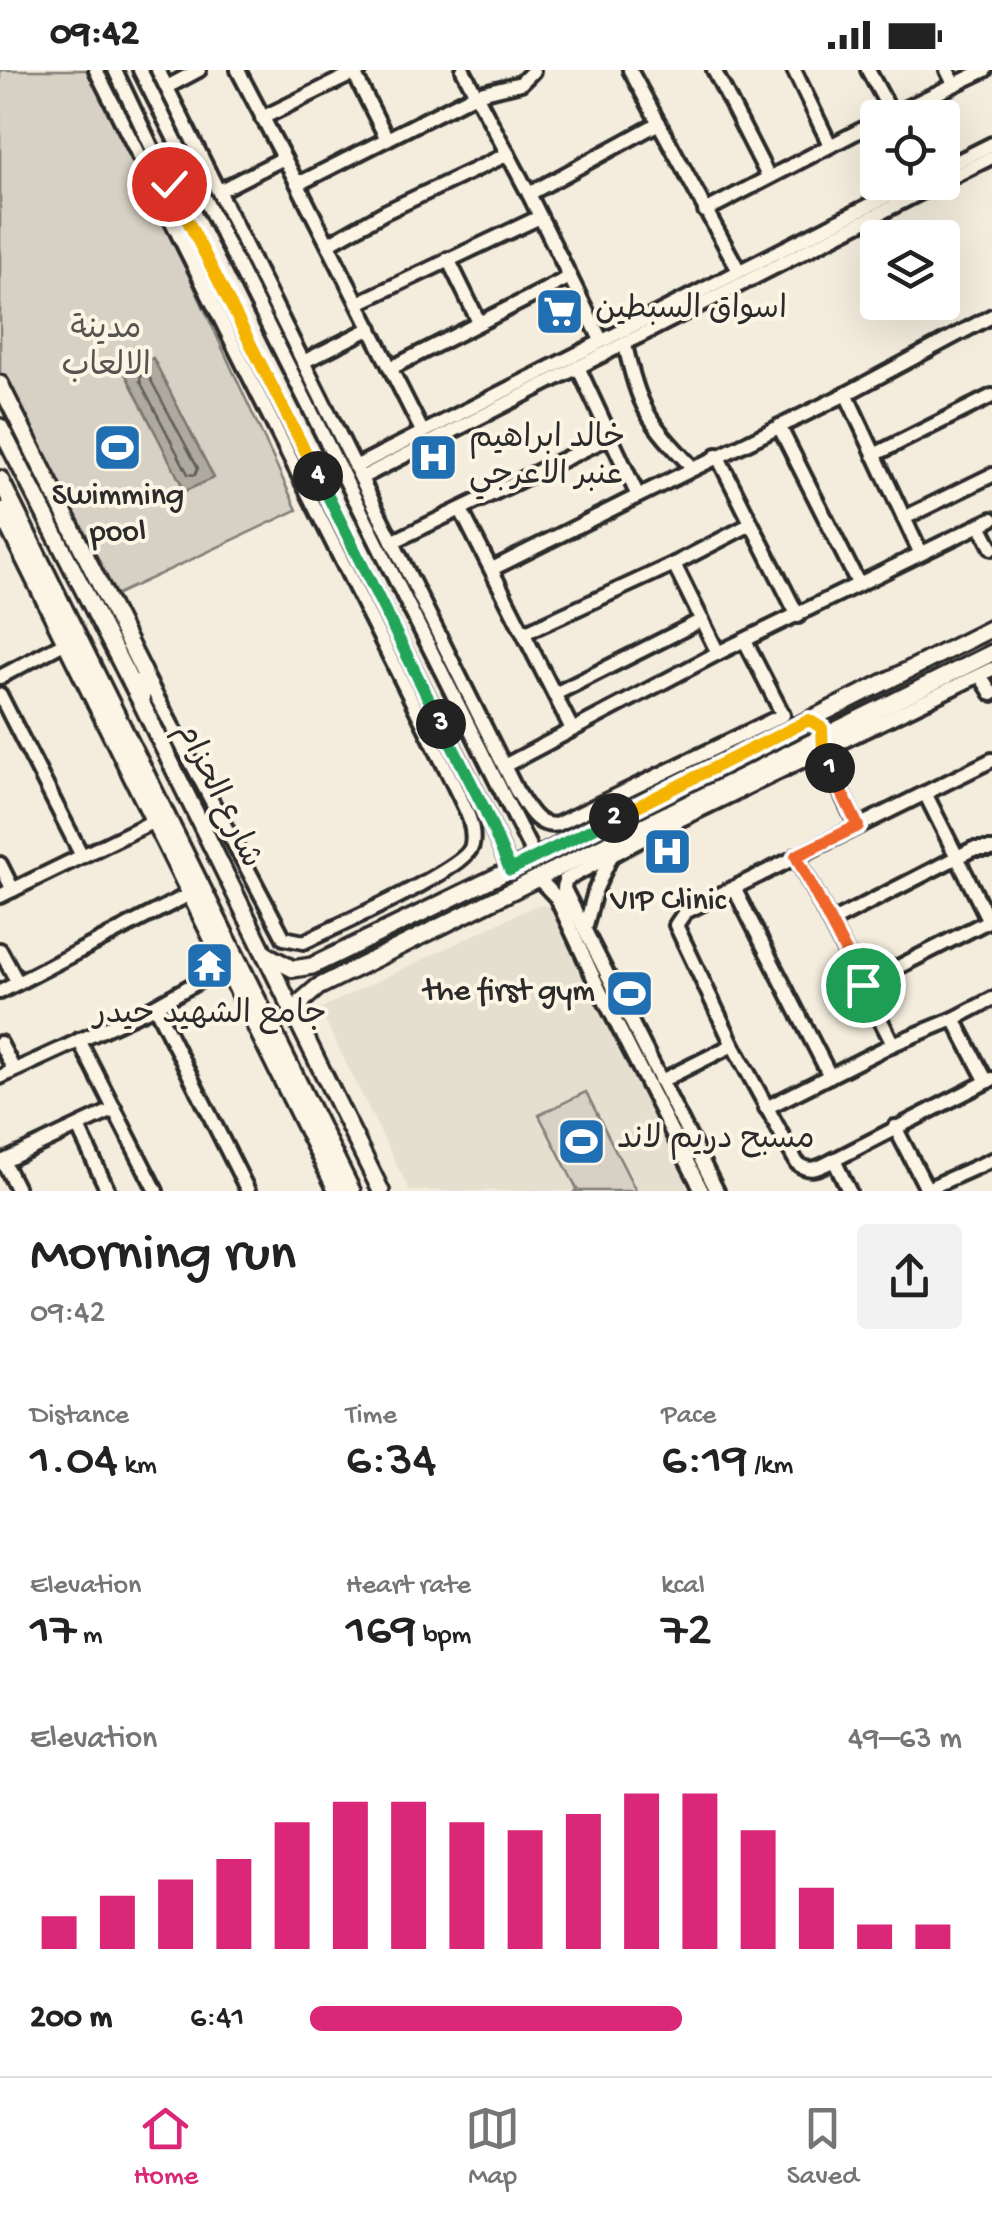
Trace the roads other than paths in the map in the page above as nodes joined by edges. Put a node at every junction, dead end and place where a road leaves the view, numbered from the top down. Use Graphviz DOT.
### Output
graph roads {
  1 [pos="96,70"];
  2 [pos="115,70"];
  3 [pos="140,70"];
  4 [pos="158,70"];
  5 [pos="199,70"];
  6 [pos="238,70"];
  7 [pos="463,70"];
  8 [pos="630,70"];
  9 [pos="714,70"];
  10 [pos="794,70"];
  11 [pos="868,70"];
  12 [pos="946,70"];
  13 [pos="986,70"];
  14 [pos="533,71"];
  15 [pos="357,72"];
  16 [pos="954,84"];
  17 [pos="167,87"];
  18 [pos="476,94"];
  19 [pos="881,100"];
  20 [pos="921,100"];
  21 [pos="262,118"];
  22 [pos="659,124"];
  23 [pos="860,130"];
  24 [pos="386,139"];
  25 [pos="830,144"];
  26 [pos="992,144"];
  27 [pos="508,154"];
  28 [pos="992,157"];
  29 [pos="284,158"];
  30 [pos="960,160"];
  31 [pos="960,173"];
  32 [pos="192,175"];
  33 [pos="768,176"];
  34 [pos="296,180"];
  35 [pos="169,184"];
  36 [pos="219,191"];
  37 [pos="529,194"];
  38 [pos="872,200"];
  39 [pos="907,200"];
  40 [pos="705,211"];
  41 [pos="540,217"];
  42 [pos="212,218"];
  43 [pos="190,228"];
  44 [pos="328,244"];
  45 [pos="448,259"];
  46 [pos="739,272"];
  47 [pos="570,277"];
  48 [pos="358,303"];
  49 [pos="992,316"];
  50 [pos="479,322"];
  51 [pos="371,328"];
  52 [pos="601,340"];
  53 [pos="626,345"];
  54 [pos="303,362"];
  55 [pos="578,367"];
  56 [pos="392,368"];
  57 [pos="0,384"];
  58 [pos="846,394"];
  59 [pos="992,396"];
  60 [pos="0,426"];
  61 [pos="779,426"];
  62 [pos="422,431"];
  63 [pos="610,437"];
  64 [pos="717,455"];
  65 [pos="6,456"];
  66 [pos="874,456"];
  67 [pos="693,468"];
  68 [pos="358,473"];
  69 [pos="992,474"];
  70 [pos="29,483"];
  71 [pos="2,494"];
  72 [pos="638,496"];
  73 [pos="461,510"];
  74 [pos="904,518"];
  75 [pos="986,522"];
  76 [pos="752,524"];
  77 [pos="378,528"];
  78 [pos="392,542"];
  79 [pos="351,544"];
  80 [pos="992,548"];
  81 [pos="336,552"];
  82 [pos="920,552"];
  83 [pos="674,564"];
  84 [pos="492,569"];
  85 [pos="858,583"];
  86 [pos="798,616"];
  87 [pos="702,620"];
  88 [pos="992,628"];
  89 [pos="524,633"];
  90 [pos="72,639"];
  91 [pos="745,641"];
  92 [pos="718,653"];
  93 [pos="992,653"];
  94 [pos="986,672"];
  95 [pos="144,673"];
  96 [pos="0,677"];
  97 [pos="554,694"];
  98 [pos="992,694"];
  99 [pos="0,695"];
  100 [pos="141,702"];
  101 [pos="840,704"];
  102 [pos="809,720"];
  103 [pos="6,722"];
  104 [pos="852,724"];
  105 [pos="572,729"];
  106 [pos="822,746"];
  107 [pos="992,760"];
  108 [pos="487,764"];
  109 [pos="504,766"];
  110 [pos="466,774"];
  111 [pos="925,793"];
  112 [pos="685,807"];
  113 [pos="160,818"];
  114 [pos="673,823"];
  115 [pos="858,826"];
  116 [pos="992,849"];
  117 [pos="611,854"];
  118 [pos="82,856"];
  119 [pos="796,856"];
  120 [pos="535,858"];
  121 [pos="959,859"];
  122 [pos="0,864"];
  123 [pos="510,870"];
  124 [pos="538,878"];
  125 [pos="557,888"];
  126 [pos="734,888"];
  127 [pos="196,892"];
  128 [pos="6,893"];
  129 [pos="990,920"];
  130 [pos="830,922"];
  131 [pos="585,929"];
  132 [pos="0,950"];
  133 [pos="263,952"];
  134 [pos="340,952"];
  135 [pos="231,962"];
  136 [pos="350,972"];
  137 [pos="18,983"];
  138 [pos="863,985"];
  139 [pos="0,992"];
  140 [pos="992,998"];
  141 [pos="154,1006"];
  142 [pos="296,1019"];
  143 [pos="954,1019"];
  144 [pos="79,1040"];
  145 [pos="0,1043"];
  146 [pos="894,1044"];
  147 [pos="733,1045"];
  148 [pos="14,1070"];
  149 [pos="830,1076"];
  150 [pos="0,1077"];
  151 [pos="661,1081"];
  152 [pos="989,1081"];
  153 [pos="766,1108"];
  154 [pos="115,1109"];
  155 [pos="78,1127"];
  156 [pos="896,1127"];
  157 [pos="834,1160"];
  158 [pos="992,1160"];
  159 [pos="2,1162"];
  160 [pos="928,1190"];
  161 [pos="18,1191"];
  162 [pos="108,1191"];
  163 [pos="156,1191"];
  164 [pos="248,1191"];
  165 [pos="337,1191"];
  166 [pos="352,1191"];
  167 [pos="381,1191"];
  168 [pos="702,1191"];
  169 [pos="717,1191"];
  170 [pos="849,1191"];
  1 -- 81 [label="street"];
  2 -- 35 [label="street"];
  3 -- 32 [label="street"];
  4 -- 17 [label="street"];
  5 -- 17 [label="street"];
  6 -- 21 [label="street"];
  7 -- 18 [label="street"];
  8 -- 22 [label="street"];
  9 -- 33 [label="street"];
  10 -- 25 [label="street"];
  11 -- 19 [label="street"];
  12 -- 16 [label="street"];
  13 -- 16 [label="street"];
  14 -- 18 [label="street"];
  15 -- 21 [label="street"];
  15 -- 24 [label="street"];
  16 -- 20 [label="street"];
  17 -- 36 [label="street"];
  18 -- 24 [label="street"];
  18 -- 27 [label="street"];
  21 -- 29 [label="street"];
  22 -- 37 [label="street"];
  22 -- 40 [label="street"];
  23 -- 25 [label="street"];
  24 -- 34 [label="street"];
  25 -- 33 [label="street"];
  26 -- 30 [label="street"];
  27 -- 37 [label="street"];
  27 -- 44 [label="street"];
  28 -- 31 [label="street"];
  29 -- 34 [label="street"];
  29 -- 36 [label="street"];
  32 -- 35 [label="street"];
  32 -- 42 [label="street"];
  33 -- 40 [label="street"];
  34 -- 44 [label="street"];
  35 -- 43 [label="street"];
  36 -- 54 [label="street"];
  37 -- 41 [label="street"];
  38 -- 46 [label="street"];
  39 -- 53 [label="street"];
  40 -- 46 [label="street"];
  41 -- 45 [label="street"];
  41 -- 47 [label="street"];
  42 -- 43 [label="street"];
  42 -- 77 [label="street"];
  43 -- 79 [label="street"];
  44 -- 48 [label="street"];
  45 -- 48 [label="street"];
  45 -- 50 [label="street"];
  46 -- 52 [label="street"];
  47 -- 50 [label="street"];
  47 -- 52 [label="street"];
  48 -- 51 [label="street"];
  49 -- 58 [label="street"];
  50 -- 56 [label="street"];
  51 -- 54 [label="street"];
  51 -- 56 [label="street"];
  52 -- 62 [label="street"];
  53 -- 55 [label="street"];
  53 -- 67 [label="street"];
  54 -- 68 [label="street"];
  55 -- 63 [label="street"];
  55 -- 68 [label="street"];
  56 -- 62 [label="street"];
  57 -- 95 [label="main road"];
  58 -- 61 [label="street"];
  58 -- 66 [label="street"];
  59 -- 66 [label="street"];
  60 -- 65 [label="main road, شارع الحزام"];
  61 -- 64 [label="street"];
  61 -- 85 [label="street"];
  62 -- 68 [label="street"];
  63 -- 72 [label="street"];
  63 -- 73 [label="street"];
  64 -- 67 [label="street"];
  64 -- 76 [label="street"];
  65 -- 70 [label="main road, شارع الحزام"];
  66 -- 74 [label="street"];
  67 -- 72 [label="street"];
  68 -- 77 [label="street"];
  69 -- 74 [label="street"];
  70 -- 71 [label="main road"];
  70 -- 100 [label="main road, شارع الحزام"];
  71 -- 90 [label="main road"];
  72 -- 84 [label="street"];
  73 -- 78 [label="street"];
  73 -- 84 [label="street"];
  74 -- 82 [label="street"];
  75 -- 80 [label="street"];
  75 -- 82 [label="street"];
  76 -- 83 [label="street"];
  76 -- 86 [label="street"];
  77 -- 78 [label="street"];
  77 -- 108 [label="street"];
  78 -- 109 [label="street"];
  79 -- 81 [label="street"];
  79 -- 110 [label="street"];
  81 -- 95 [label="street"];
  82 -- 85 [label="street"];
  83 -- 87 [label="street"];
  83 -- 89 [label="street"];
  84 -- 89 [label="street"];
  85 -- 86 [label="street"];
  86 -- 91 [label="street"];
  87 -- 92 [label="street"];
  87 -- 97 [label="street"];
  88 -- 101 [label="main road"];
  89 -- 97 [label="street"];
  90 -- 96 [label="street"];
  90 -- 113 [label="main road"];
  91 -- 92 [label="street"];
  91 -- 109 [label="street"];
  92 -- 105 [label="street"];
  93 -- 104 [label="main road"];
  94 -- 98 [label="street"];
  94 -- 106 [label="street"];
  95 -- 100 [label="main road"];
  97 -- 105 [label="street"];
  99 -- 103 [label="street"];
  100 -- 133 [label="main road, شارع الحزام"];
  101 -- 102 [label="main road"];
  101 -- 104 [label="main road"];
  102 -- 106 [label="main road"];
  102 -- 120 [label="main road"];
  103 -- 118 [label="street"];
  104 -- 106 [label="main road"];
  105 -- 109 [label="street"];
  106 -- 112 [label="main road"];
  106 -- 114 [label="street"];
  106 -- 115 [label="street"];
  107 -- 111 [label="street"];
  108 -- 110 [label="street"];
  108 -- 120 [label="street"];
  110 -- 123 [label="street"];
  111 -- 115 [label="street"];
  111 -- 121 [label="street"];
  112 -- 114 [label="main road"];
  112 -- 124 [label="main road"];
  113 -- 118 [label="street"];
  113 -- 127 [label="main road"];
  114 -- 117 [label="street"];
  115 -- 119 [label="street"];
  116 -- 121 [label="street"];
  117 -- 125 [label="street"];
  117 -- 131 [label="street"];
  118 -- 128 [label="street"];
  119 -- 126 [label="street"];
  119 -- 130 [label="street"];
  120 -- 123 [label="main road"];
  121 -- 129 [label="street"];
  121 -- 130 [label="street"];
  122 -- 128 [label="street"];
  123 -- 134 [label="main road"];
  124 -- 125 [label="street"];
  124 -- 136 [label="main road"];
  125 -- 131 [label="street"];
  125 -- 168 [label="street"];
  126 -- 147 [label="street"];
  126 -- 149 [label="street"];
  127 -- 135 [label="main road"];
  127 -- 137 [label="street"];
  129 -- 138 [label="street"];
  130 -- 138 [label="street"];
  131 -- 151 [label="street"];
  132 -- 137 [label="street"];
  133 -- 134 [label="main road"];
  133 -- 142 [label="main road, شارع الحزام"];
  134 -- 136 [label="main road"];
  135 -- 141 [label="street"];
  135 -- 165 [label="main road"];
  135 -- 166 [label="main road"];
  136 -- 142 [label="main road"];
  137 -- 139 [label="street"];
  138 -- 146 [label="street"];
  140 -- 143 [label="street"];
  141 -- 144 [label="street"];
  141 -- 164 [label="street"];
  142 -- 167 [label="main road, شارع الحزام"];
  143 -- 146 [label="street"];
  143 -- 152 [label="street"];
  144 -- 148 [label="street"];
  144 -- 154 [label="street"];
  145 -- 148 [label="street"];
  146 -- 149 [label="street"];
  147 -- 151 [label="street"];
  147 -- 153 [label="street"];
  148 -- 150 [label="street"];
  149 -- 153 [label="street"];
  151 -- 169 [label="street"];
  152 -- 156 [label="street"];
  153 -- 157 [label="street"];
  154 -- 155 [label="street"];
  154 -- 163 [label="street"];
  155 -- 159 [label="street"];
  155 -- 162 [label="street"];
  156 -- 157 [label="street"];
  156 -- 160 [label="street"];
  157 -- 170 [label="street"];
  158 -- 160 [label="street"];
  159 -- 161 [label="street"];
}
